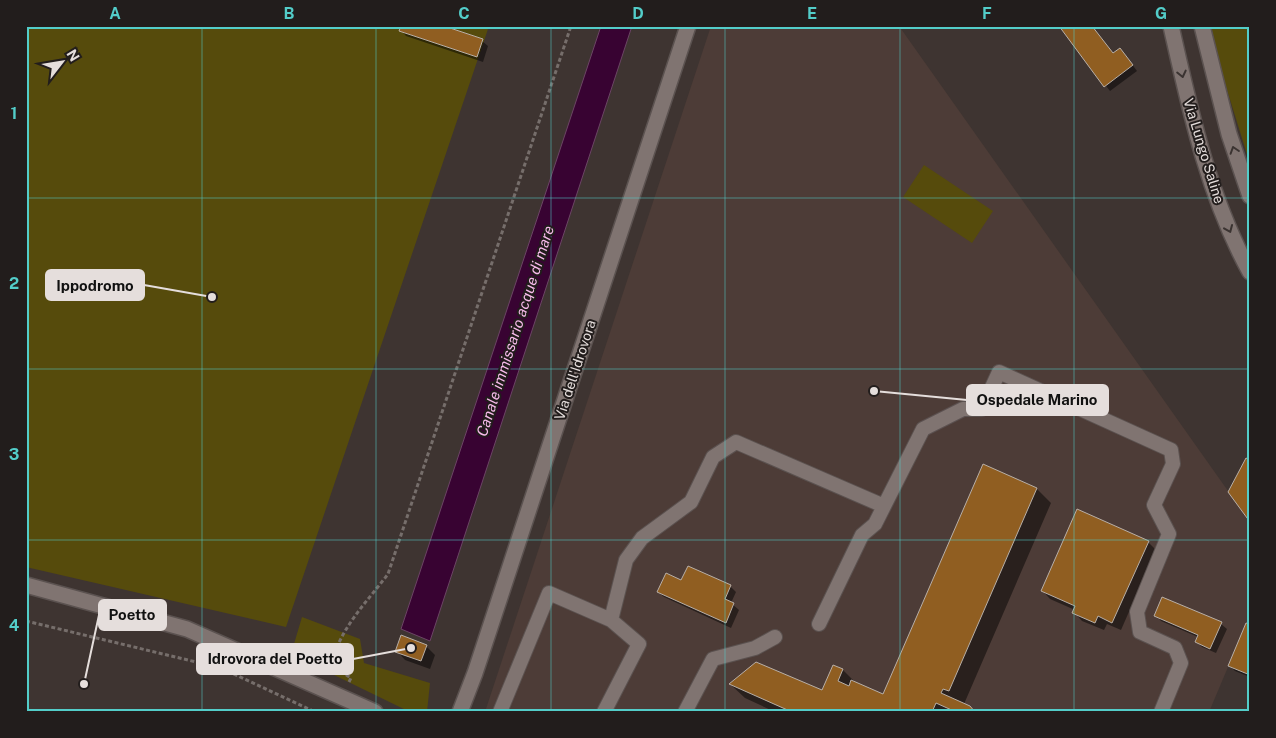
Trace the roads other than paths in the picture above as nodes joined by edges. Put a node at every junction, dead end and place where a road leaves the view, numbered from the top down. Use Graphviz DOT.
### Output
graph roads {
  1 [pos="688,26"];
  2 [pos="1170,26"];
  3 [pos="1202,26"];
  4 [pos="1250,196"];
  5 [pos="1250,272"];
  6 [pos="884,506"];
  7 [pos="26,585"];
  8 [pos="611,620"];
  9 [pos="819,624"];
  10 [pos="775,637"];
  11 [pos="375,712"];
  12 [pos="460,712"];
  13 [pos="500,712"];
  14 [pos="604,712"];
  15 [pos="685,712"];
  16 [pos="1161,712"];
  1 -- 12 [label="street, Via dell'Idrovora"];
  2 -- 5 [label="street, Via Lungo Saline, one-way"];
  4 -- 3 [label="street, one-way"];
  6 -- 8 [label="lane"];
  6 -- 9 [label="lane"];
  6 -- 16 [label="lane"];
  7 -- 11 [label="street"];
  8 -- 13 [label="lane"];
  8 -- 14 [label="lane"];
  10 -- 15 [label="lane"];
}
